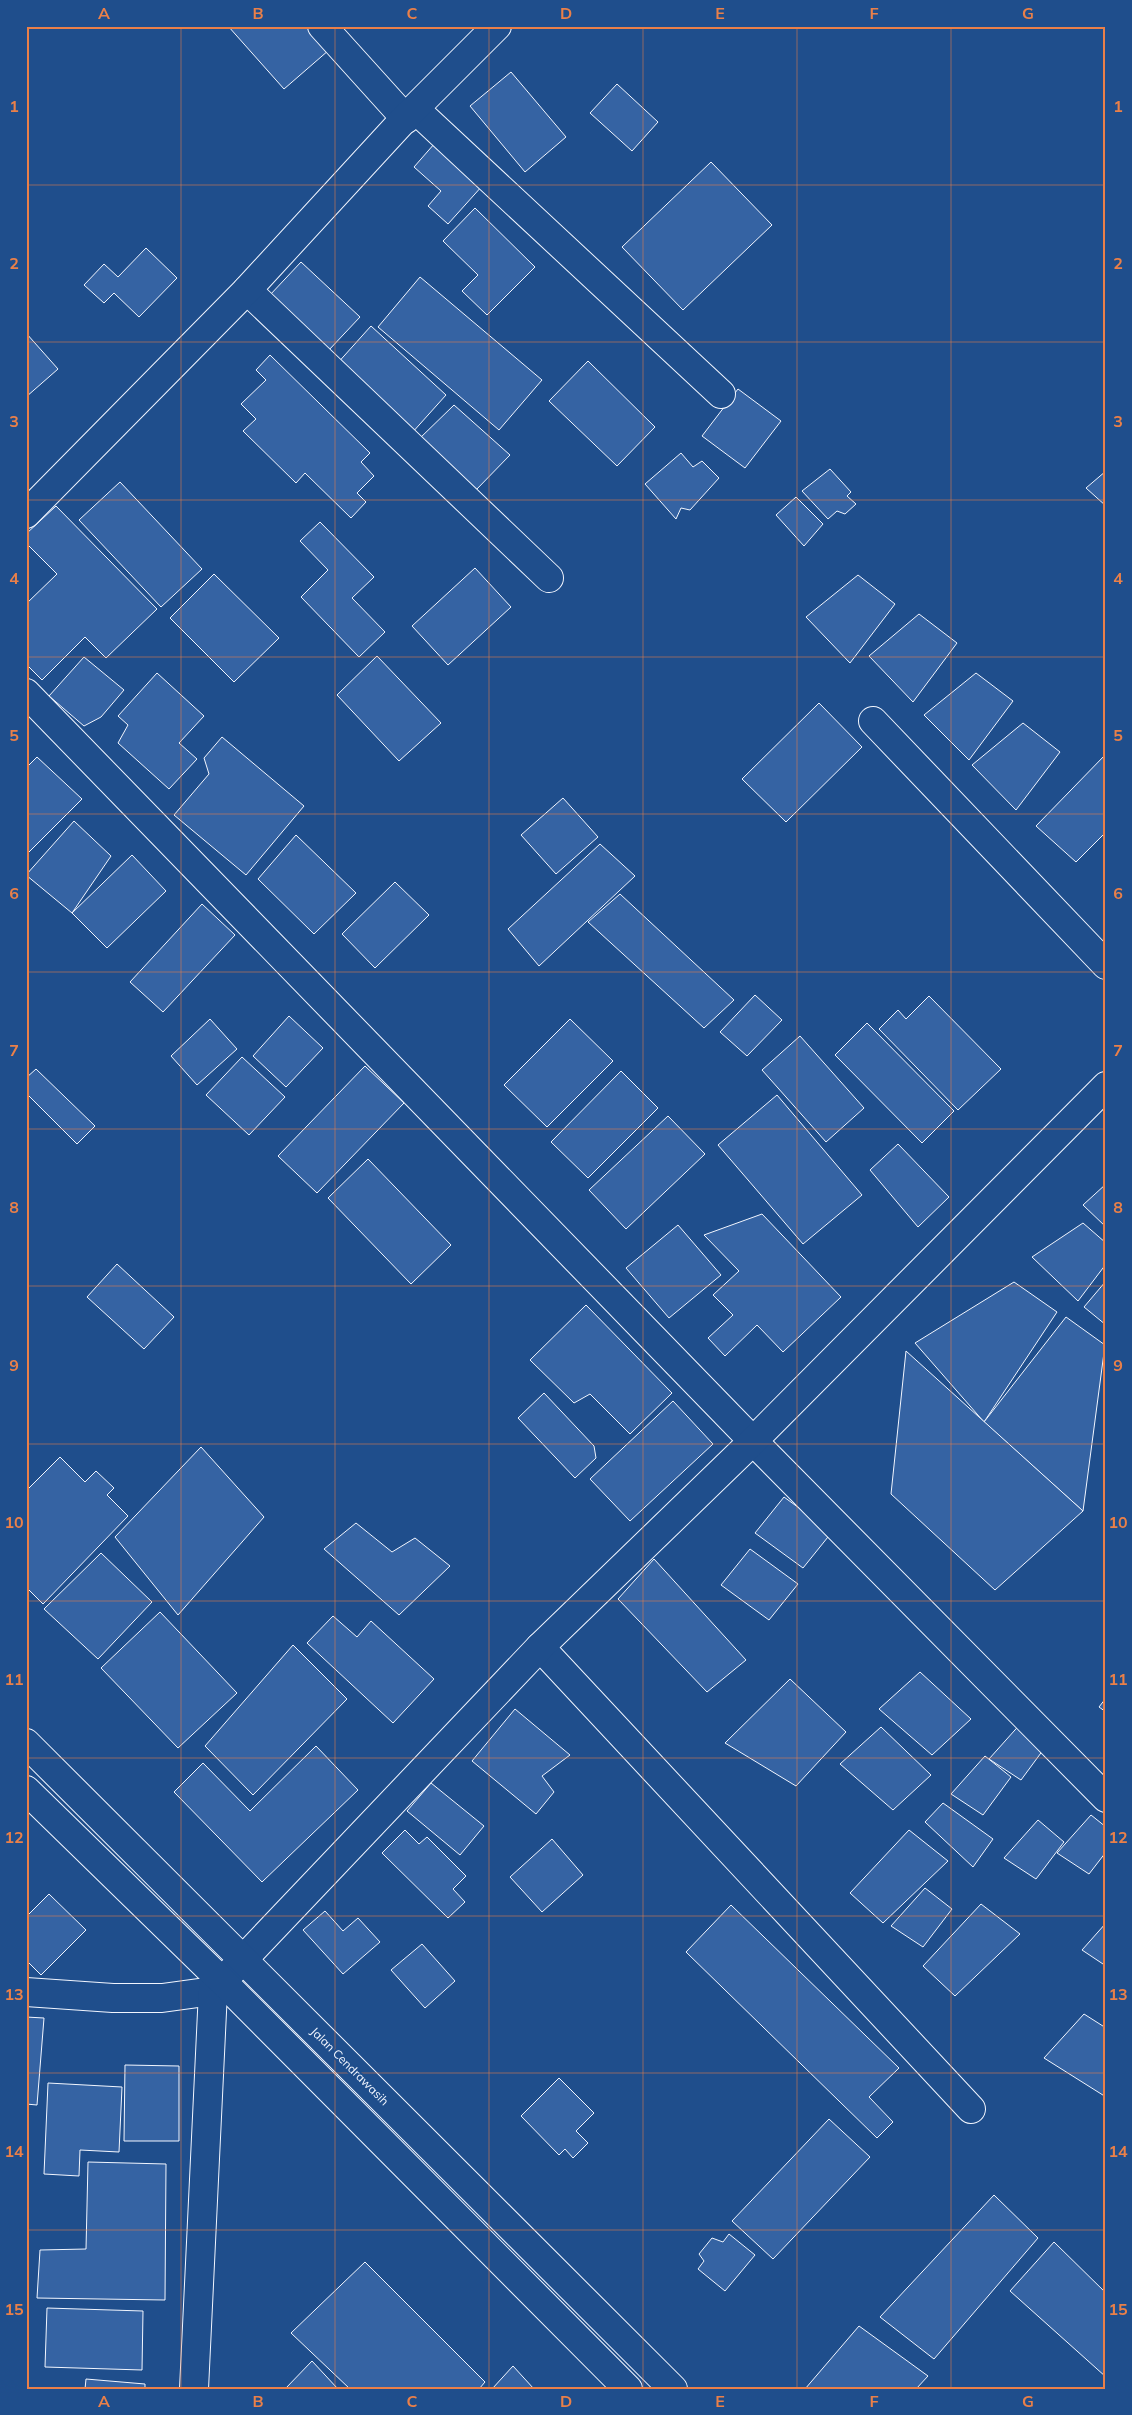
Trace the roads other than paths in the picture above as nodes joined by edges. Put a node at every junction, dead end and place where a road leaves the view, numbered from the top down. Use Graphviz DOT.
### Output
graph roads {
  1 [pos="322,26"];
  2 [pos="497,26"];
  3 [pos="411,114"];
  4 [pos="247,290"];
  5 [pos="721,394"];
  6 [pos="30,504"];
  7 [pos="549,578"];
  8 [pos="26,694"];
  9 [pos="873,721"];
  10 [pos="1106,965"];
  11 [pos="1106,1086"];
  12 [pos="753,1441"];
  13 [pos="540,1647"];
  14 [pos="26,1743"];
  15 [pos="26,1790"];
  16 [pos="1103,1790"];
  17 [pos="244,1960"];
  18 [pos="218,1987"];
  19 [pos="26,1992"];
  20 [pos="971,2109"];
  21 [pos="194,2389"];
  22 [pos="628,2389"];
  23 [pos="673,2389"];
  1 -- 3 [label="street"];
  2 -- 3 [label="street"];
  3 -- 4 [label="street"];
  3 -- 5 [label="street"];
  4 -- 6 [label="street"];
  4 -- 7 [label="street"];
  8 -- 12 [label="street"];
  9 -- 10 [label="street"];
  11 -- 12 [label="street"];
  12 -- 13 [label="street"];
  12 -- 16 [label="street"];
  13 -- 17 [label="street"];
  13 -- 20 [label="street"];
  14 -- 17 [label="street, Jalan Cendrawasih"];
  15 -- 18 [label="street"];
  17 -- 18 [label="street"];
  17 -- 23 [label="street, Jalan Cendrawasih"];
  18 -- 19 [label="street"];
  18 -- 21 [label="street"];
  18 -- 22 [label="street"];
}
